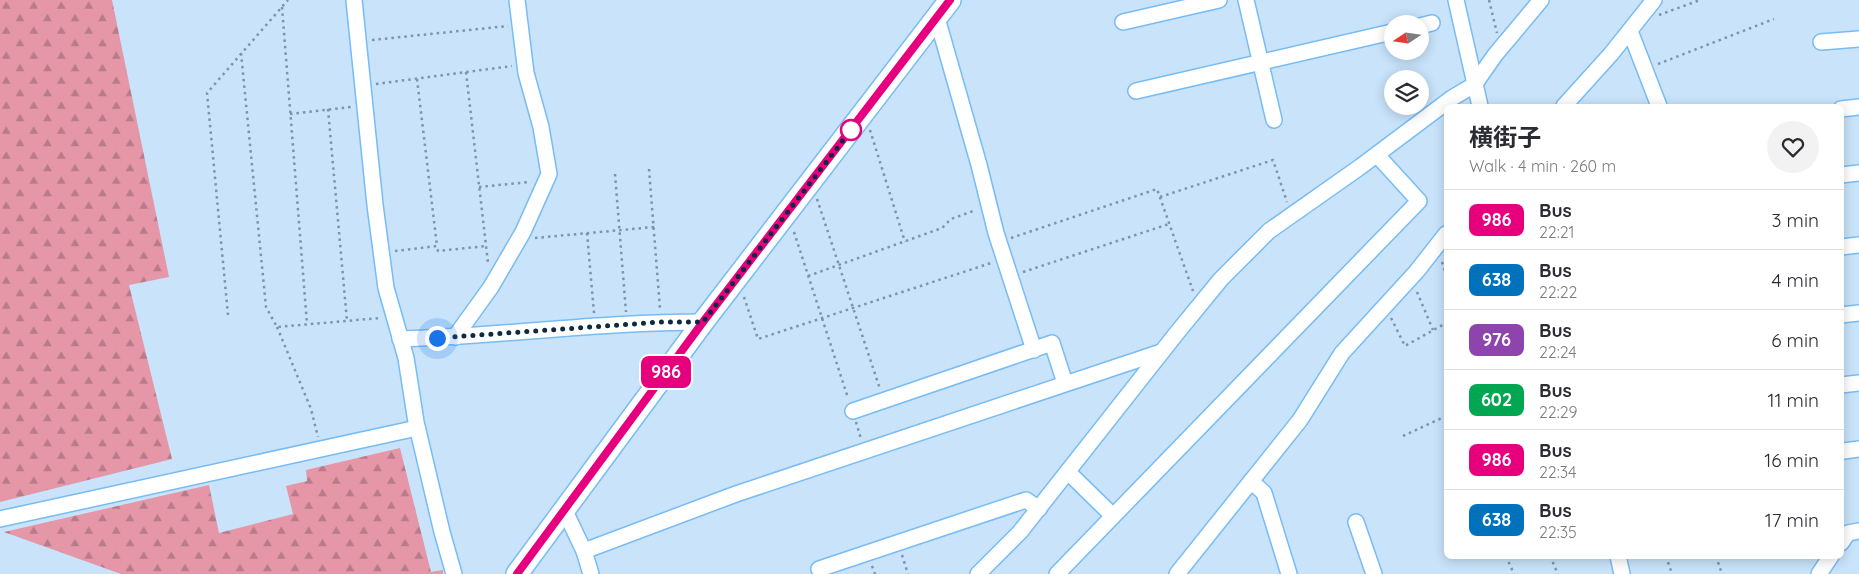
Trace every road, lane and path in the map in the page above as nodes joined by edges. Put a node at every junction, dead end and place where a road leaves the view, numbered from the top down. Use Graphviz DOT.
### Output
graph roads {
  1 [pos="288,0"];
  2 [pos="354,0"];
  3 [pos="517,0"];
  4 [pos="950,0"];
  5 [pos="1220,0"];
  6 [pos="1246,0"];
  7 [pos="1456,0"];
  8 [pos="1489,0"];
  9 [pos="1541,0"];
  10 [pos="1654,0"];
  11 [pos="1700,0"];
  12 [pos="282,7"];
  13 [pos="937,18"];
  14 [pos="1774,19"];
  15 [pos="1124,22"];
  16 [pos="520,25"];
  17 [pos="1632,28"];
  18 [pos="1384,34"];
  19 [pos="1859,39"];
  20 [pos="358,42"];
  21 [pos="1821,42"];
  22 [pos="1500,49"];
  23 [pos="241,52"];
  24 [pos="1261,62"];
  25 [pos="525,64"];
  26 [pos="1645,69"];
  27 [pos="466,72"];
  28 [pos="417,79"];
  29 [pos="1474,85"];
  30 [pos="362,86"];
  31 [pos="1136,91"];
  32 [pos="1444,104"];
  33 [pos="1444,104"];
  34 [pos="1479,104"];
  35 [pos="1566,104"];
  36 [pos="1658,104"];
  37 [pos="364,105"];
  38 [pos="1859,107"];
  39 [pos="328,109"];
  40 [pos="1844,109"];
  41 [pos="864,112"];
  42 [pos="290,114"];
  43 [pos="1274,120"];
  44 [pos="1377,155"];
  45 [pos="649,169"];
  46 [pos="1859,173"];
  47 [pos="614,174"];
  48 [pos="1844,175"];
  49 [pos="546,181"];
  50 [pos="811,181"];
  51 [pos="479,187"];
  52 [pos="1160,197"];
  53 [pos="989,205"];
  54 [pos="787,212"];
  55 [pos="1291,216"];
  56 [pos="1170,224"];
  57 [pos="654,227"];
  58 [pos="619,230"];
  59 [pos="587,233"];
  60 [pos="1444,236"];
  61 [pos="518,239"];
  62 [pos="905,242"];
  63 [pos="998,242"];
  64 [pos="1859,245"];
  65 [pos="437,246"];
  66 [pos="486,246"];
  67 [pos="1844,247"];
  68 [pos="381,252"];
  69 [pos="1004,258"];
  70 [pos="838,265"];
  71 [pos="808,276"];
  72 [pos="738,277"];
  73 [pos="1010,277"];
  74 [pos="1411,277"];
  75 [pos="491,287"];
  76 [pos="1198,306"];
  77 [pos="1384,306"];
  78 [pos="853,308"];
  79 [pos="1859,313"];
  80 [pos="228,315"];
  81 [pos="1844,315"];
  82 [pos="394,317"];
  83 [pos="822,318"];
  84 [pos="347,321"];
  85 [pos="661,322"];
  86 [pos="703,322"];
  87 [pos="307,324"];
  88 [pos="1444,324"];
  89 [pos="627,325"];
  90 [pos="277,326"];
  91 [pos="596,327"];
  92 [pos="1433,330"];
  93 [pos="455,337"];
  94 [pos="400,339"];
  95 [pos="1034,350"];
  96 [pos="1161,352"];
  97 [pos="1065,383"];
  98 [pos="1859,383"];
  99 [pos="1844,385"];
  100 [pos="884,400"];
  101 [pos="853,411"];
  102 [pos="1444,417"];
  103 [pos="417,428"];
  104 [pos="1403,436"];
  105 [pos="321,449"];
  106 [pos="865,451"];
  107 [pos="1068,472"];
  108 [pos="1251,481"];
  109 [pos="564,508"];
  110 [pos="1039,509"];
  111 [pos="1113,516"];
  112 [pos="0,519"];
  113 [pos="1356,522"];
  114 [pos="584,551"];
  115 [pos="902,553"];
  116 [pos="1507,559"];
  117 [pos="1551,559"];
  118 [pos="1619,559"];
  119 [pos="1667,559"];
  120 [pos="1717,559"];
  121 [pos="1829,559"];
  122 [pos="872,565"];
  123 [pos="819,569"];
  124 [pos="454,574"];
  125 [pos="517,574"];
  126 [pos="591,574"];
  127 [pos="875,574"];
  128 [pos="908,574"];
  129 [pos="978,574"];
  130 [pos="1057,574"];
  131 [pos="1177,574"];
  132 [pos="1288,574"];
  133 [pos="1374,574"];
  134 [pos="1514,574"];
  135 [pos="1558,574"];
  136 [pos="1622,574"];
  137 [pos="1672,574"];
  138 [pos="1722,574"];
  139 [pos="1818,574"];
  1 -- 12 [label="path"];
  2 -- 20 [label="street"];
  3 -- 16 [label="street"];
  4 -- 13 [label="main road"];
  5 -- 15 [label="street"];
  6 -- 24 [label="street"];
  7 -- 29 [label="street"];
  8 -- 22 [label="path"];
  9 -- 22 [label="street"];
  10 -- 17 [label="street"];
  11 -- 17 [label="path"];
  12 -- 23 [label="path"];
  12 -- 42 [label="path"];
  13 -- 41 [label="main road"];
  13 -- 53 [label="street"];
  14 -- 26 [label="path"];
  16 -- 20 [label="path"];
  16 -- 25 [label="street"];
  17 -- 26 [label="street"];
  17 -- 35 [label="street"];
  18 -- 24 [label="street"];
  19 -- 21 [label="street"];
  20 -- 30 [label="street"];
  22 -- 29 [label="street"];
  23 -- 80 [label="path"];
  23 -- 90 [label="path"];
  24 -- 31 [label="street"];
  24 -- 43 [label="street"];
  25 -- 27 [label="path"];
  25 -- 49 [label="street"];
  26 -- 36 [label="street"];
  27 -- 28 [label="path"];
  27 -- 51 [label="path"];
  28 -- 30 [label="path"];
  28 -- 65 [label="path"];
  29 -- 33 [label="street"];
  29 -- 34 [label="street"];
  30 -- 37 [label="street"];
  32 -- 44 [label="street"];
  37 -- 39 [label="path"];
  37 -- 68 [label="street"];
  38 -- 40 [label="street"];
  39 -- 42 [label="path"];
  39 -- 84 [label="path"];
  41 -- 50 [label="main road"];
  41 -- 62 [label="path"];
  42 -- 87 [label="path"];
  44 -- 55 [label="street"];
  44 -- 111 [label="street"];
  45 -- 57 [label="path"];
  46 -- 48 [label="street"];
  47 -- 58 [label="path"];
  49 -- 51 [label="path"];
  49 -- 61 [label="street"];
  50 -- 54 [label="main road"];
  50 -- 70 [label="path"];
  51 -- 66 [label="path"];
  52 -- 55 [label="path"];
  52 -- 56 [label="path"];
  52 -- 63 [label="path"];
  53 -- 62 [label="path"];
  53 -- 63 [label="street"];
  54 -- 71 [label="path"];
  54 -- 72 [label="main road"];
  55 -- 76 [label="street"];
  56 -- 73 [label="path"];
  56 -- 76 [label="path"];
  57 -- 58 [label="path"];
  57 -- 85 [label="path"];
  58 -- 59 [label="path"];
  58 -- 89 [label="path"];
  59 -- 61 [label="path"];
  59 -- 91 [label="path"];
  60 -- 74 [label="street"];
  61 -- 75 [label="street"];
  62 -- 70 [label="path"];
  63 -- 69 [label="street"];
  64 -- 67 [label="street"];
  65 -- 66 [label="path"];
  65 -- 68 [label="path"];
  66 -- 75 [label="path"];
  68 -- 82 [label="street"];
  69 -- 73 [label="street"];
  69 -- 78 [label="path"];
  70 -- 71 [label="path"];
  70 -- 78 [label="path"];
  71 -- 83 [label="path"];
  72 -- 83 [label="path"];
  72 -- 86 [label="main road"];
  73 -- 95 [label="street"];
  74 -- 77 [label="street"];
  74 -- 92 [label="path"];
  75 -- 93 [label="street"];
  76 -- 96 [label="street"];
  77 -- 92 [label="path"];
  77 -- 108 [label="street"];
  78 -- 83 [label="path"];
  78 -- 100 [label="path"];
  79 -- 81 [label="street"];
  82 -- 84 [label="path"];
  82 -- 94 [label="street"];
  83 -- 101 [label="path"];
  84 -- 87 [label="path"];
  85 -- 86 [label="street"];
  85 -- 89 [label="street"];
  86 -- 109 [label="main road"];
  87 -- 90 [label="path"];
  88 -- 92 [label="path"];
  89 -- 91 [label="street"];
  90 -- 105 [label="path"];
  91 -- 93 [label="street"];
  93 -- 94 [label="street"];
  94 -- 103 [label="street"];
  95 -- 97 [label="street"];
  95 -- 100 [label="street"];
  96 -- 97 [label="street"];
  96 -- 107 [label="street"];
  97 -- 106 [label="street"];
  98 -- 99 [label="street"];
  100 -- 101 [label="street"];
  101 -- 106 [label="path"];
  102 -- 104 [label="path"];
  103 -- 105 [label="street"];
  103 -- 124 [label="street"];
  105 -- 112 [label="street"];
  106 -- 114 [label="street"];
  107 -- 110 [label="street"];
  107 -- 111 [label="street"];
  108 -- 131 [label="street"];
  108 -- 132 [label="street"];
  109 -- 114 [label="street"];
  109 -- 125 [label="main road"];
  110 -- 123 [label="street"];
  110 -- 129 [label="street"];
  111 -- 130 [label="street"];
  113 -- 133 [label="street"];
  114 -- 126 [label="street"];
  115 -- 128 [label="path"];
  116 -- 134 [label="path"];
  117 -- 135 [label="path"];
  118 -- 136 [label="street"];
  119 -- 137 [label="path"];
  120 -- 138 [label="path"];
  121 -- 139 [label="street"];
  122 -- 127 [label="path"];
}
